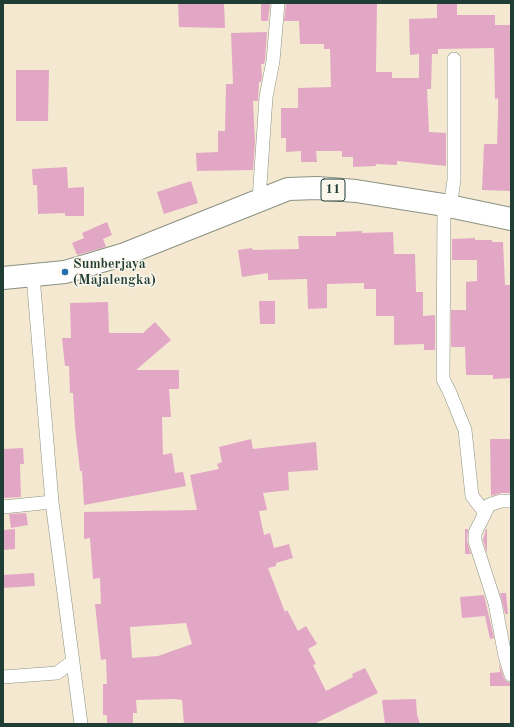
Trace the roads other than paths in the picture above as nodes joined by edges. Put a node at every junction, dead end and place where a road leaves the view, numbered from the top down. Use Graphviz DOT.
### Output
graph roads {
  1 [pos="278,3"];
  2 [pos="454,59"];
  3 [pos="259,200"];
  4 [pos="447,206"];
  5 [pos="511,219"];
  6 [pos="33,276"];
  7 [pos="3,278"];
  8 [pos="511,501"];
  9 [pos="52,502"];
  10 [pos="3,507"];
  11 [pos="485,513"];
  12 [pos="73,661"];
  13 [pos="511,675"];
  14 [pos="3,677"];
  15 [pos="81,724"];
  1 -- 3 [label="street"];
  2 -- 4 [label="street"];
  3 -- 4 [label="highway, 11"];
  3 -- 6 [label="highway, 11"];
  4 -- 5 [label="highway, 11"];
  4 -- 11 [label="street"];
  6 -- 7 [label="highway, 11"];
  6 -- 9 [label="street"];
  8 -- 11 [label="street"];
  9 -- 10 [label="street"];
  9 -- 12 [label="street"];
  11 -- 13 [label="street"];
  12 -- 14 [label="street"];
  12 -- 15 [label="street"];
}
